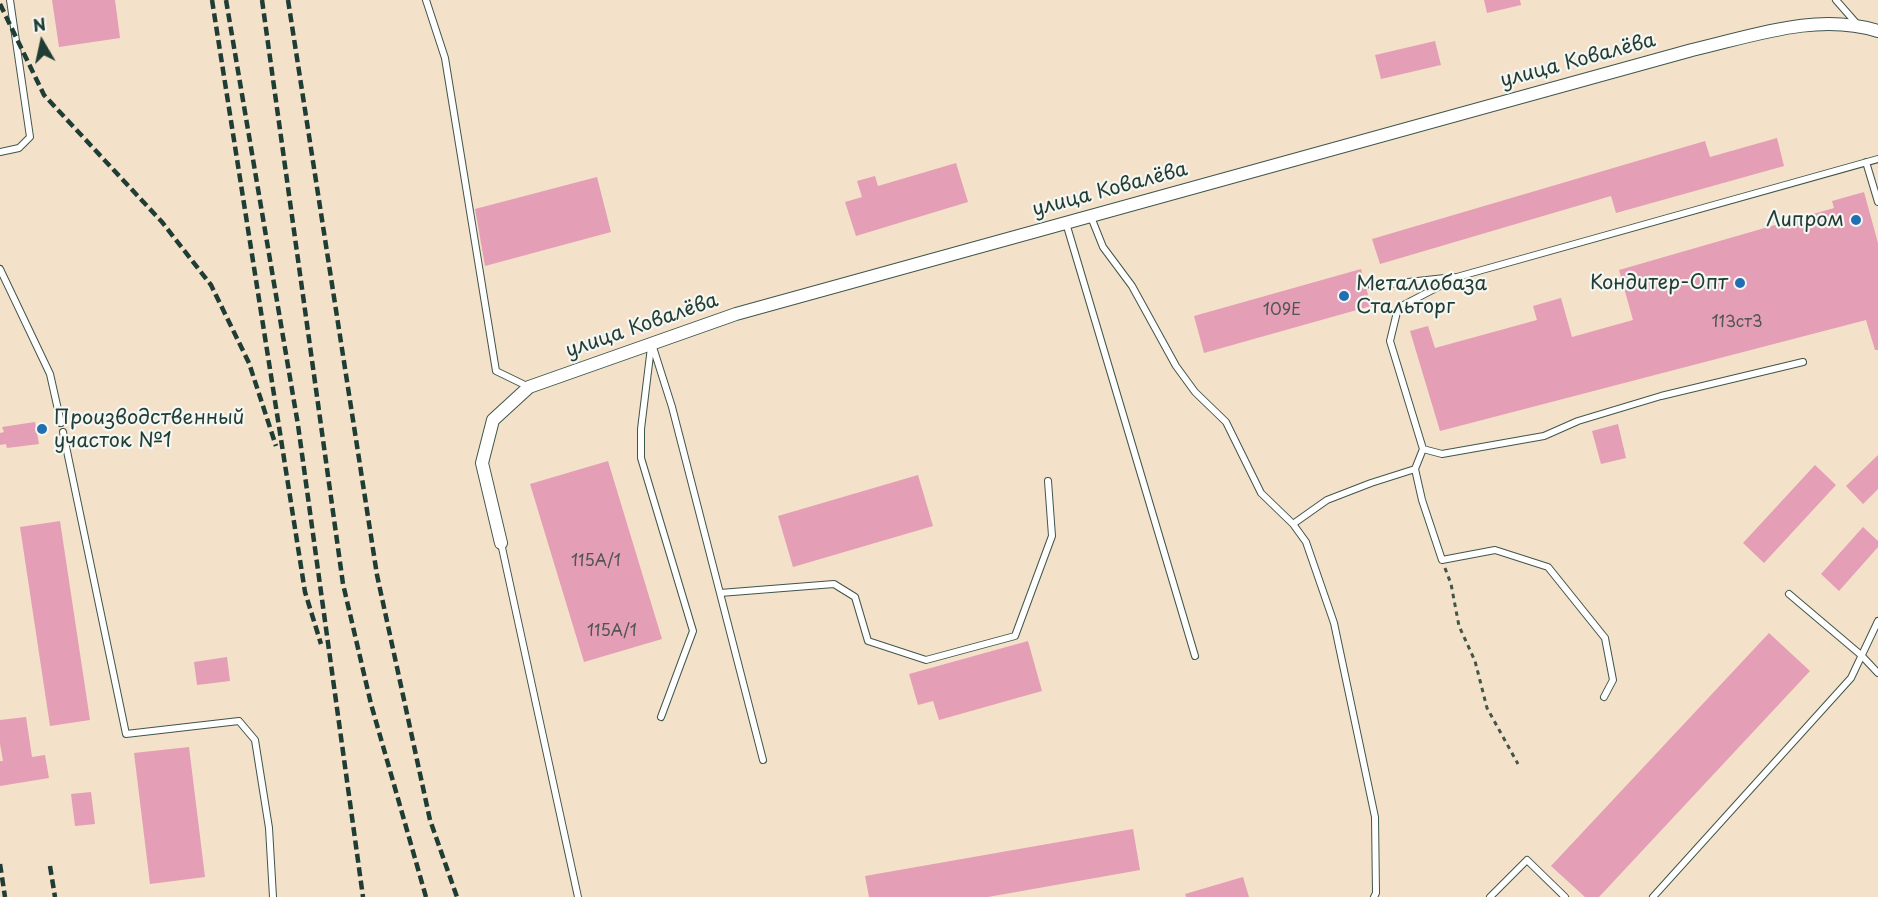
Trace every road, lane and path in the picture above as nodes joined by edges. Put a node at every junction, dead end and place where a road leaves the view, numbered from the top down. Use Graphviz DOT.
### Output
graph roads {
  1 [pos="10,0"];
  2 [pos="426,0"];
  3 [pos="1836,0"];
  4 [pos="1858,25"];
  5 [pos="1878,31"];
  6 [pos="0,152"];
  7 [pos="1878,159"];
  8 [pos="1866,162"];
  9 [pos="1878,202"];
  10 [pos="1090,216"];
  11 [pos="1066,223"];
  12 [pos="0,269"];
  13 [pos="1457,277"];
  14 [pos="1372,286"];
  15 [pos="652,344"];
  16 [pos="1803,362"];
  17 [pos="529,387"];
  18 [pos="61,423"];
  19 [pos="63,432"];
  20 [pos="1422,449"];
  21 [pos="1415,469"];
  22 [pos="1048,481"];
  23 [pos="1293,524"];
  24 [pos="501,543"];
  25 [pos="1442,560"];
  26 [pos="720,593"];
  27 [pos="1789,594"];
  28 [pos="1878,621"];
  29 [pos="1861,655"];
  30 [pos="1195,656"];
  31 [pos="1878,673"];
  32 [pos="1604,697"];
  33 [pos="661,717"];
  34 [pos="763,760"];
  35 [pos="1518,764"];
  36 [pos="273,897"];
  37 [pos="578,897"];
  38 [pos="1374,897"];
  39 [pos="1490,897"];
  40 [pos="1565,897"];
  41 [pos="1653,897"];
  1 -- 6 [label="lane"];
  2 -- 17 [label="lane"];
  3 -- 4 [label="lane"];
  4 -- 5 [label="street, улица Ковалёва"];
  4 -- 10 [label="street, улица Ковалёва"];
  7 -- 8 [label="lane"];
  8 -- 9 [label="lane"];
  8 -- 13 [label="lane"];
  10 -- 11 [label="street, улица Ковалёва"];
  10 -- 23 [label="lane"];
  11 -- 15 [label="street, улица Ковалёва"];
  11 -- 30 [label="lane"];
  12 -- 18 [label="lane"];
  13 -- 14 [label="lane"];
  13 -- 20 [label="lane"];
  15 -- 17 [label="street, улица Ковалёва"];
  15 -- 26 [label="lane"];
  15 -- 33 [label="lane"];
  16 -- 20 [label="lane"];
  17 -- 24 [label="street, улица Ковалёва"];
  19 -- 36 [label="lane"];
  20 -- 21 [label="lane"];
  21 -- 23 [label="lane"];
  21 -- 25 [label="lane"];
  22 -- 26 [label="lane"];
  23 -- 38 [label="lane"];
  24 -- 37 [label="lane"];
  25 -- 32 [label="lane"];
  25 -- 35 [label="path"];
  26 -- 34 [label="lane"];
  27 -- 29 [label="lane"];
  28 -- 29 [label="lane"];
  29 -- 31 [label="lane"];
  29 -- 41 [label="lane"];
  39 -- 40 [label="lane"];
}
